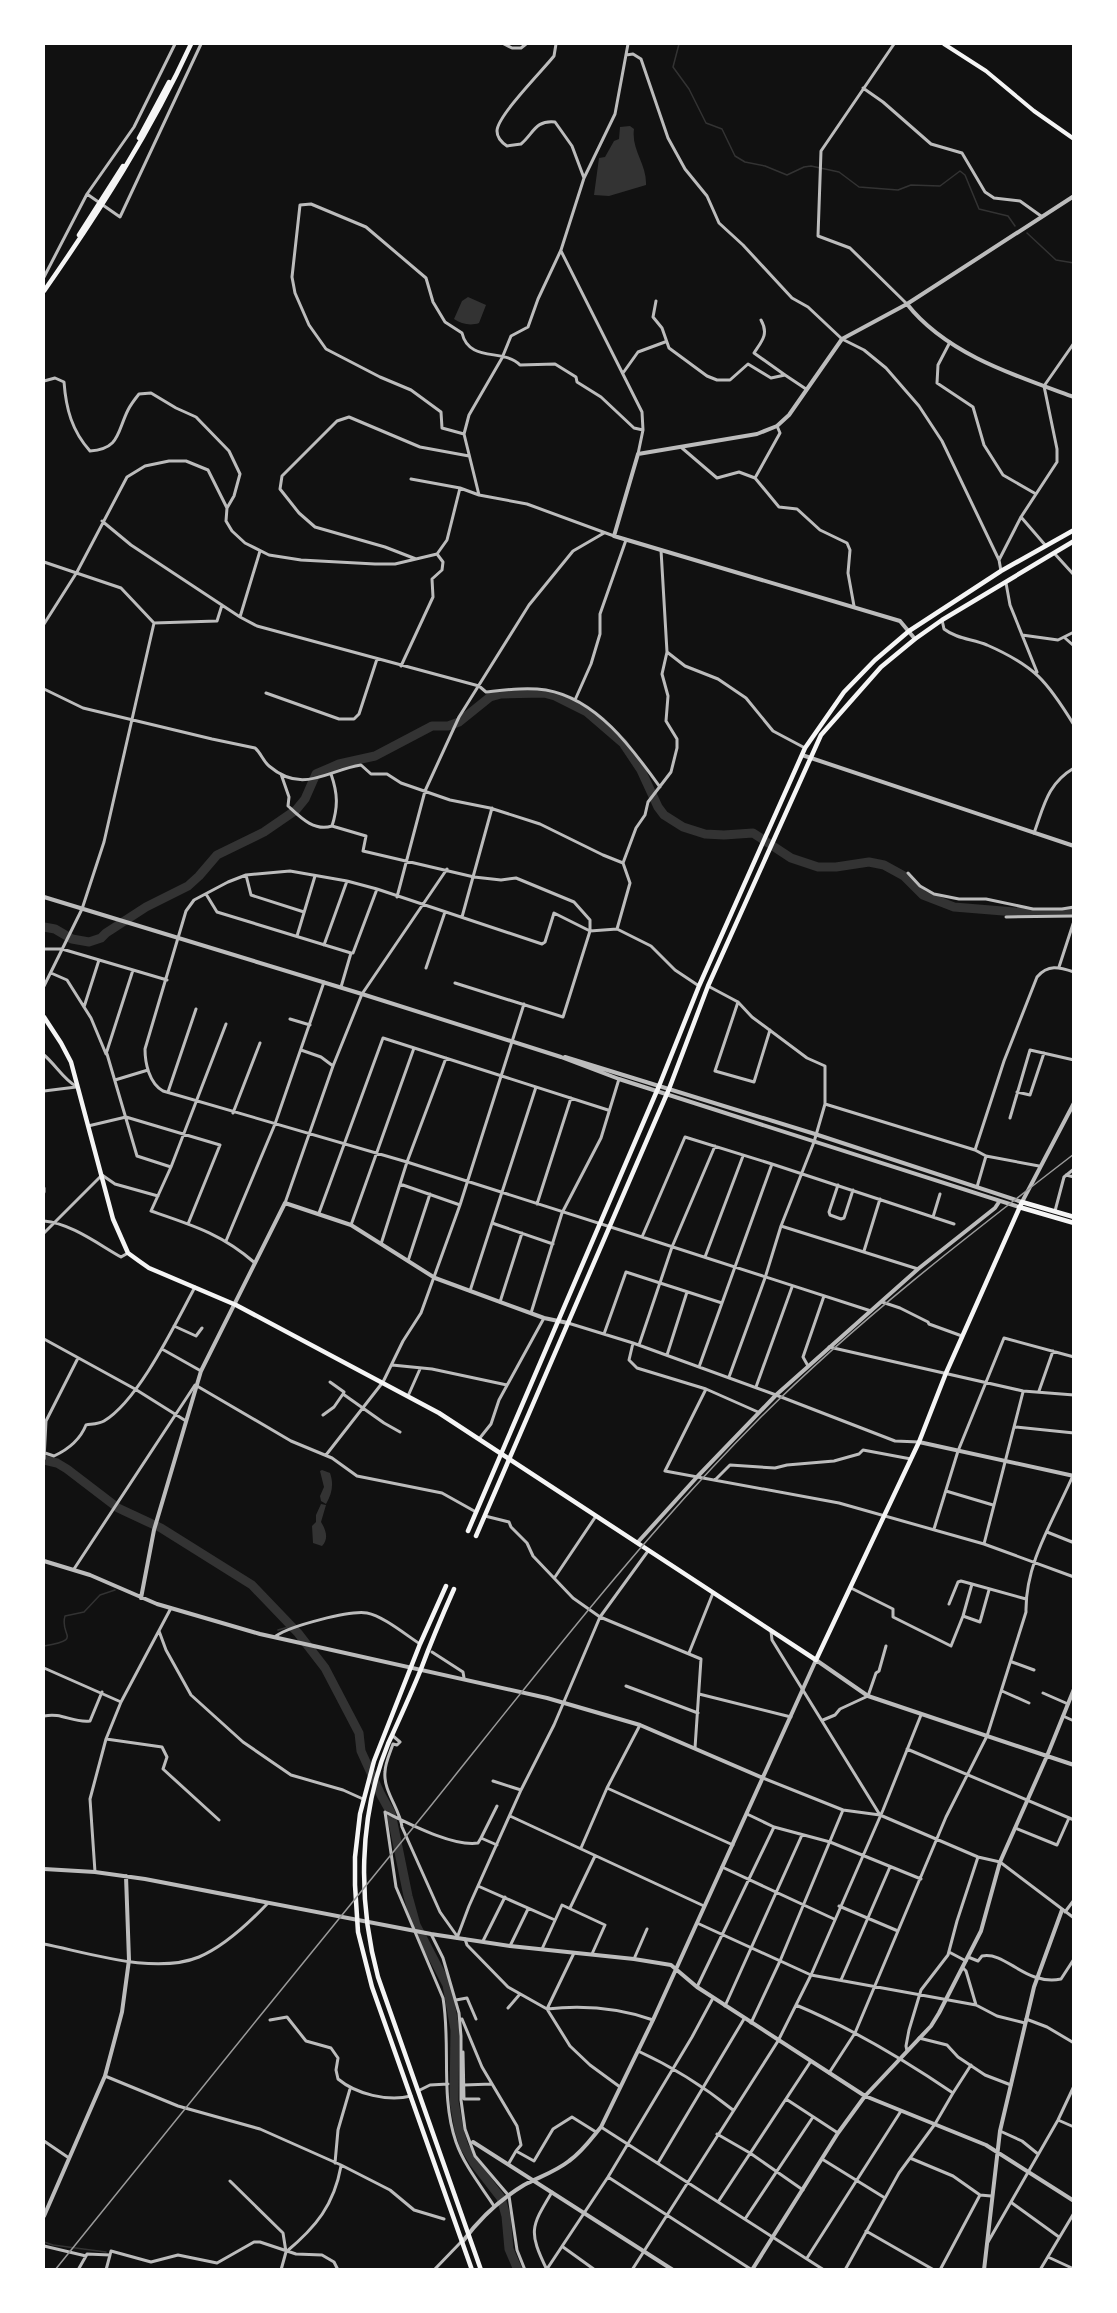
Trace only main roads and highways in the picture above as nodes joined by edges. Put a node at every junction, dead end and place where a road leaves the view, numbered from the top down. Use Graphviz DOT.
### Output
graph roads {
  1 [pos="190,44"];
  2 [pos="944,44"];
  3 [pos="1074,139"];
  4 [pos="44,286"];
  5 [pos="44,291"];
  6 [pos="1074,530"];
  7 [pos="1074,541"];
  8 [pos="44,1017"];
  9 [pos="1020,1204"];
  10 [pos="1074,1216"];
  11 [pos="1074,1223"];
  12 [pos="502,1454"];
  13 [pos="510,1460"];
  14 [pos="468,1532"];
  15 [pos="476,1536"];
  16 [pos="446,1586"];
  17 [pos="454,1589"];
  18 [pos="472,2270"];
  19 [pos="481,2270"];
  1 -- 4 [label="main road"];
  1 -- 5 [label="main road"];
  2 -- 3 [label="main road"];
  6 -- 12 [label="main road"];
  7 -- 13 [label="main road"];
  8 -- 12 [label="main road"];
  9 -- 10 [label="main road"];
  9 -- 11 [label="main road"];
  9 -- 13 [label="main road"];
  12 -- 13 [label="main road"];
  12 -- 14 [label="main road"];
  13 -- 15 [label="main road"];
  16 -- 18 [label="main road"];
  17 -- 19 [label="main road"];
}
